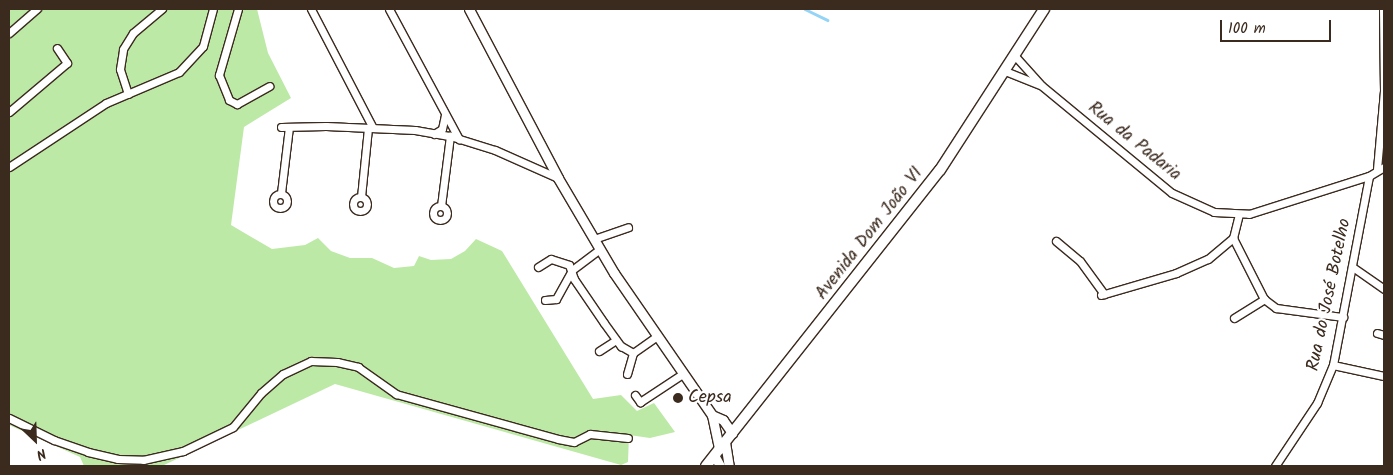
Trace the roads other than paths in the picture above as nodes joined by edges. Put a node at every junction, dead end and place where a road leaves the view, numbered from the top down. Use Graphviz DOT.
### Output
graph roads {
  1 [pos="37,9"];
  2 [pos="162,9"];
  3 [pos="213,9"];
  4 [pos="238,9"];
  5 [pos="310,9"];
  6 [pos="389,9"];
  7 [pos="469,9"];
  8 [pos="1044,9"];
  9 [pos="1383,9"];
  10 [pos="9,33"];
  11 [pos="57,48"];
  12 [pos="1015,56"];
  13 [pos="1005,71"];
  14 [pos="269,86"];
  15 [pos="1042,86"];
  16 [pos="128,94"];
  17 [pos="9,112"];
  18 [pos="446,115"];
  19 [pos="370,128"];
  20 [pos="434,134"];
  21 [pos="450,136"];
  22 [pos="459,139"];
  23 [pos="9,167"];
  24 [pos="1381,168"];
  25 [pos="1369,176"];
  26 [pos="558,178"];
  27 [pos="281,193"];
  28 [pos="362,197"];
  29 [pos="441,206"];
  30 [pos="1240,214"];
  31 [pos="628,227"];
  32 [pos="1233,238"];
  33 [pos="594,239"];
  34 [pos="1056,241"];
  35 [pos="600,250"];
  36 [pos="538,267"];
  37 [pos="1354,268"];
  38 [pos="572,270"];
  39 [pos="1384,289"];
  40 [pos="545,300"];
  41 [pos="1264,300"];
  42 [pos="1344,317"];
  43 [pos="1234,318"];
  44 [pos="656,337"];
  45 [pos="616,340"];
  46 [pos="599,351"];
  47 [pos="633,353"];
  48 [pos="1333,365"];
  49 [pos="627,374"];
  50 [pos="681,374"];
  51 [pos="1384,376"];
  52 [pos="635,395"];
  53 [pos="748,414"];
  54 [pos="9,418"];
  55 [pos="720,423"];
  56 [pos="732,433"];
  57 [pos="628,438"];
  58 [pos="720,449"];
  59 [pos="726,465"];
  60 [pos="706,466"];
  61 [pos="1276,466"];
  1 -- 10 [label="street"];
  2 -- 16 [label="street"];
  3 -- 16 [label="street"];
  4 -- 14 [label="street"];
  5 -- 19 [label="street"];
  6 -- 18 [label="street"];
  7 -- 26 [label="street"];
  8 -- 12 [label="main road, Avenida Dom João VI"];
  9 -- 24 [label="street"];
  11 -- 17 [label="street"];
  12 -- 13 [label="main road, Avenida Dom João VI"];
  12 -- 15 [label="street"];
  13 -- 15 [label="street"];
  13 -- 53 [label="main road, Avenida Dom João VI"];
  15 -- 30 [label="street, Rua da Padaria"];
  16 -- 23 [label="street"];
  18 -- 20 [label="street"];
  18 -- 22 [label="street"];
  19 -- 20 [label="street"];
  19 -- 27 [label="street"];
  19 -- 28 [label="street"];
  20 -- 21 [label="street"];
  21 -- 22 [label="street"];
  21 -- 29 [label="street"];
  22 -- 26 [label="street"];
  24 -- 25 [label="street, Rua da Padaria"];
  25 -- 30 [label="street, Rua da Padaria"];
  25 -- 37 [label="street, Rua do José Botelho"];
  26 -- 33 [label="street"];
  30 -- 32 [label="street"];
  31 -- 33 [label="street"];
  32 -- 34 [label="street"];
  32 -- 41 [label="street"];
  33 -- 35 [label="street"];
  35 -- 38 [label="street"];
  35 -- 44 [label="street"];
  36 -- 38 [label="street"];
  37 -- 39 [label="street"];
  37 -- 42 [label="street, Rua do José Botelho"];
  38 -- 40 [label="street"];
  38 -- 45 [label="street"];
  41 -- 42 [label="street"];
  41 -- 43 [label="street"];
  42 -- 48 [label="street, Rua do José Botelho"];
  44 -- 47 [label="street"];
  44 -- 50 [label="street"];
  45 -- 46 [label="street"];
  45 -- 47 [label="street"];
  47 -- 49 [label="street"];
  48 -- 51 [label="street"];
  48 -- 61 [label="street, Rua do José Botelho"];
  50 -- 52 [label="street"];
  50 -- 55 [label="street"];
  53 -- 55 [label="street"];
  53 -- 56 [label="main road, Avenida Dom João VI"];
  54 -- 57 [label="street"];
  55 -- 56 [label="street"];
  55 -- 58 [label="street"];
  56 -- 58 [label="main road, Avenida Dom João VI"];
  58 -- 59 [label="street"];
  58 -- 59 [label="street"];
  58 -- 60 [label="main road, Avenida Dom João VI"];
}
